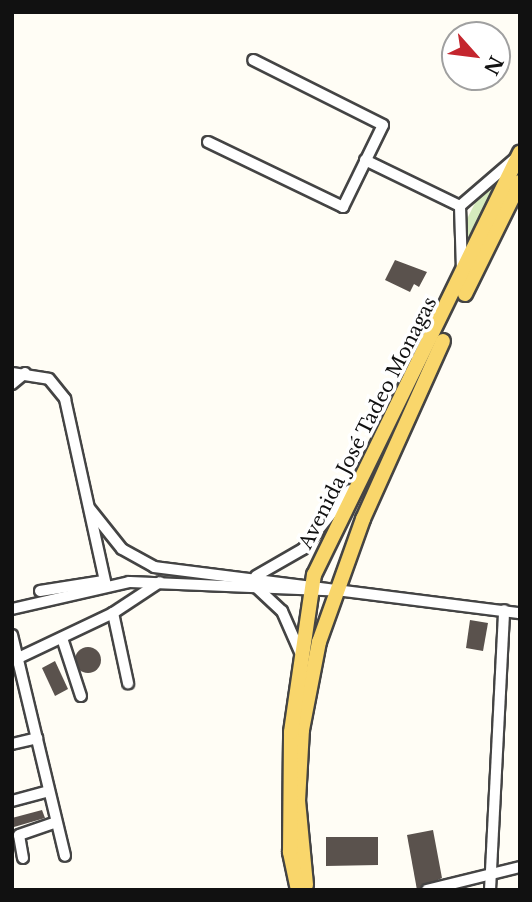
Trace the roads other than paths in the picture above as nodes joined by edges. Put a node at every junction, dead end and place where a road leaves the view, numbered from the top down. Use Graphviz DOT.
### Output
graph roads {
  1 [pos="253,60"];
  2 [pos="208,142"];
  3 [pos="519,154"];
  4 [pos="365,160"];
  5 [pos="520,182"];
  6 [pos="460,206"];
  7 [pos="462,279"];
  8 [pos="12,373"];
  9 [pos="25,373"];
  10 [pos="12,384"];
  11 [pos="355,482"];
  12 [pos="90,509"];
  13 [pos="101,564"];
  14 [pos="188,577"];
  15 [pos="255,581"];
  16 [pos="84,582"];
  17 [pos="160,582"];
  18 [pos="106,583"];
  19 [pos="310,588"];
  20 [pos="40,591"];
  21 [pos="337,591"];
  22 [pos="12,609"];
  23 [pos="504,610"];
  24 [pos="113,613"];
  25 [pos="520,613"];
  26 [pos="12,635"];
  27 [pos="62,638"];
  28 [pos="300,652"];
  29 [pos="15,659"];
  30 [pos="128,683"];
  31 [pos="81,696"];
  32 [pos="37,738"];
  33 [pos="12,744"];
  34 [pos="49,791"];
  35 [pos="12,801"];
  36 [pos="56,822"];
  37 [pos="65,856"];
  38 [pos="23,858"];
  39 [pos="520,867"];
  40 [pos="492,875"];
  41 [pos="298,890"];
  42 [pos="307,890"];
  43 [pos="427,890"];
  44 [pos="490,890"];
  1 -- 4 [label="street"];
  2 -- 4 [label="street"];
  3 -- 6 [label="street"];
  3 -- 7 [label="main road, Avenida José Tadeo Monagas"];
  4 -- 6 [label="street"];
  5 -- 21 [label="main road, Avenida José Tadeo Monagas"];
  6 -- 7 [label="street"];
  7 -- 11 [label="main road, Avenida José Tadeo Monagas"];
  8 -- 9 [label="street"];
  9 -- 10 [label="street"];
  9 -- 12 [label="street"];
  11 -- 15 [label="street"];
  11 -- 19 [label="main road, Avenida José Tadeo Monagas"];
  12 -- 13 [label="street"];
  12 -- 14 [label="street"];
  13 -- 16 [label="street"];
  13 -- 18 [label="street"];
  14 -- 15 [label="street"];
  14 -- 17 [label="street"];
  15 -- 19 [label="street"];
  15 -- 28 [label="street"];
  16 -- 18 [label="street"];
  16 -- 20 [label="street"];
  17 -- 18 [label="street"];
  17 -- 24 [label="street"];
  18 -- 22 [label="street"];
  19 -- 21 [label="street"];
  19 -- 28 [label="main road, Avenida José Tadeo Monagas"];
  21 -- 23 [label="street"];
  21 -- 42 [label="main road, Avenida José Tadeo Monagas"];
  23 -- 25 [label="street"];
  23 -- 40 [label="street"];
  24 -- 27 [label="street"];
  24 -- 30 [label="street"];
  26 -- 29 [label="street"];
  27 -- 29 [label="street"];
  27 -- 31 [label="street"];
  28 -- 41 [label="main road, Avenida José Tadeo Monagas"];
  29 -- 32 [label="street"];
  32 -- 33 [label="street"];
  32 -- 34 [label="street"];
  34 -- 35 [label="street"];
  34 -- 36 [label="street"];
  36 -- 37 [label="street"];
  36 -- 38 [label="street"];
  39 -- 40 [label="street"];
  40 -- 43 [label="street"];
  40 -- 44 [label="street"];
}
